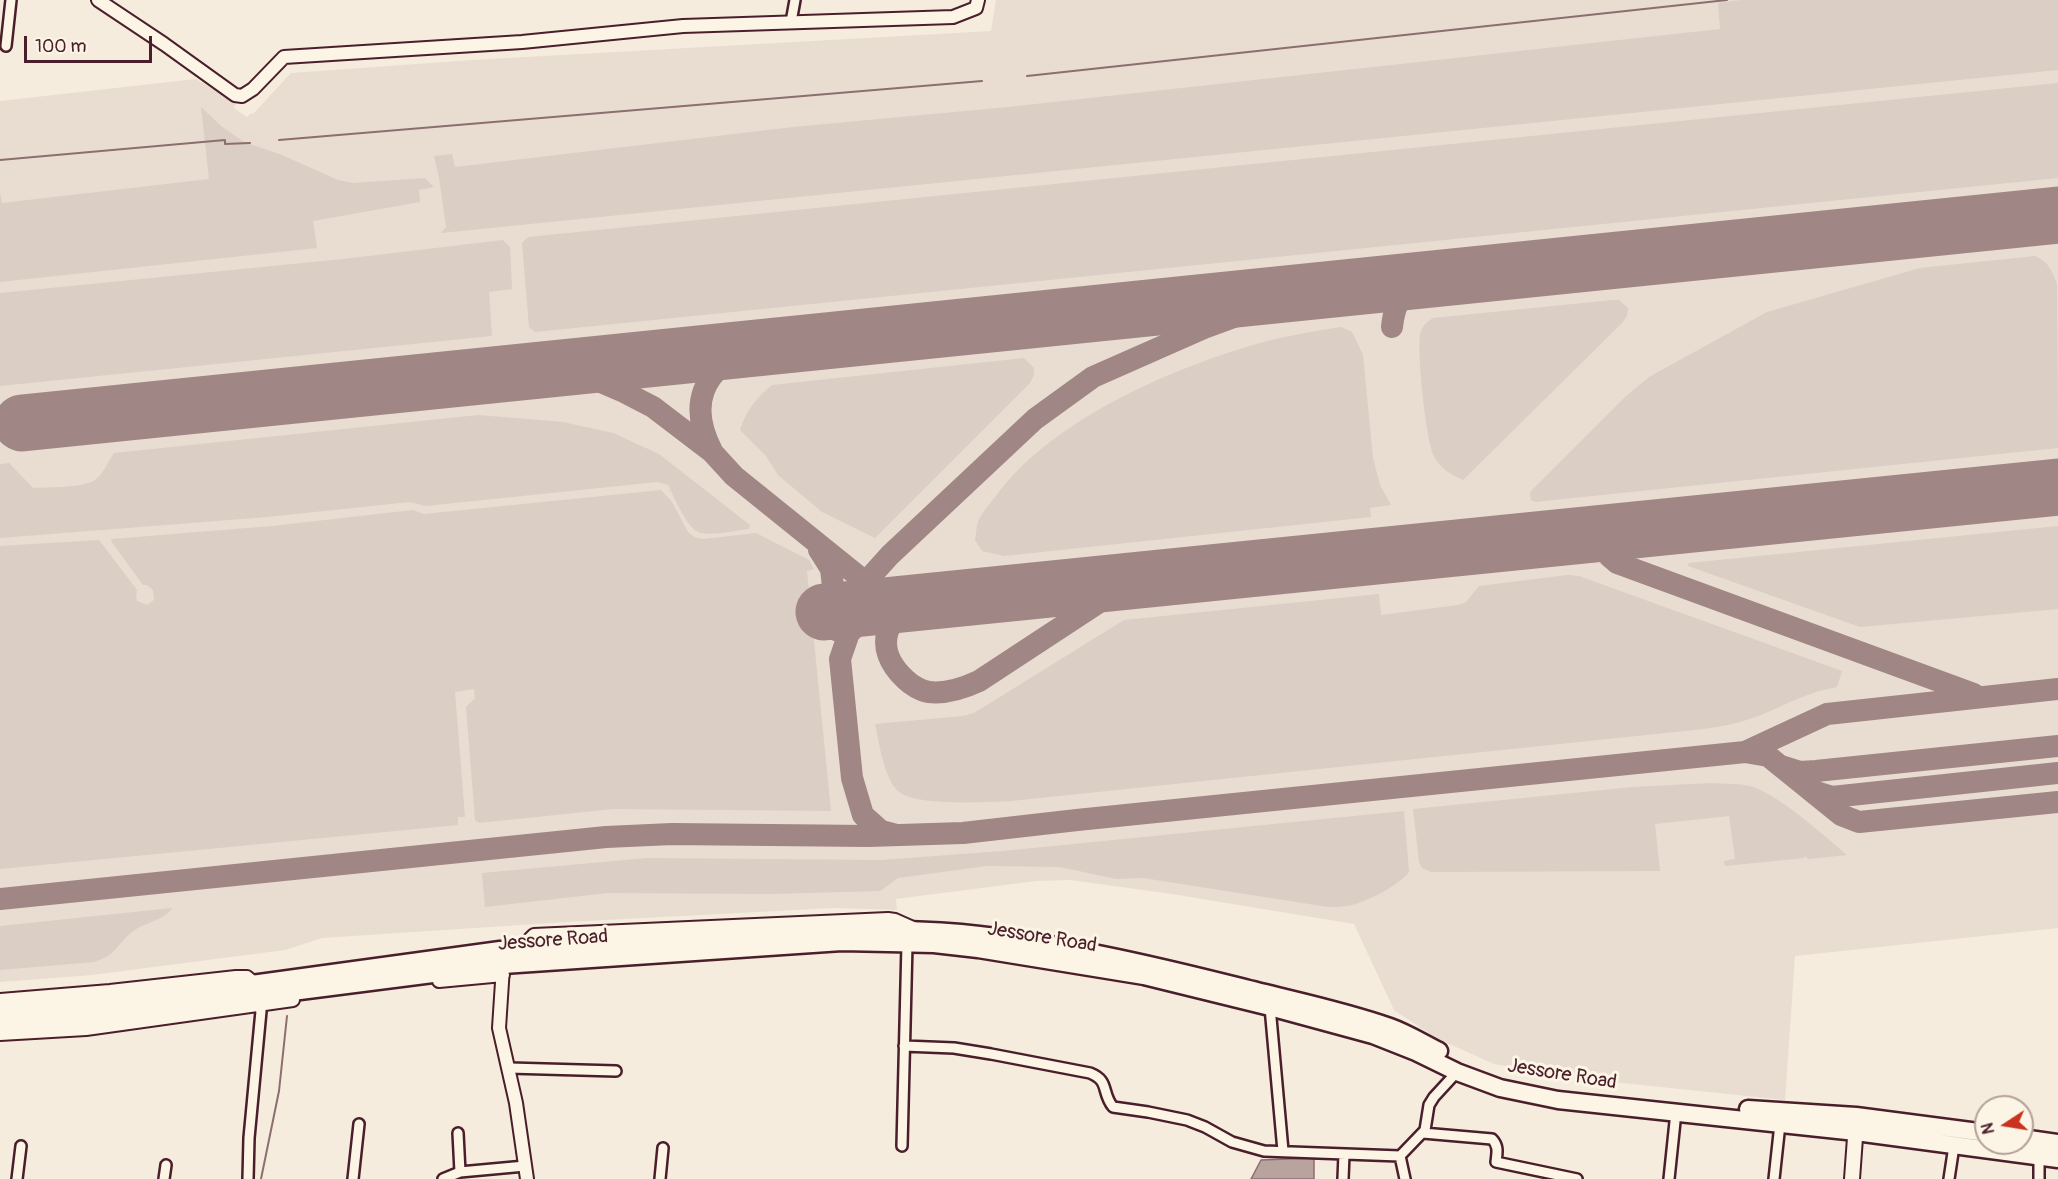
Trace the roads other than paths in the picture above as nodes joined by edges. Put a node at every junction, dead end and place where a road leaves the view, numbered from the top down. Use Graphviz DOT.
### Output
graph roads {
  1 [pos="11,0"];
  2 [pos="98,0"];
  3 [pos="795,0"];
  4 [pos="978,0"];
  5 [pos="791,21"];
  6 [pos="6,46"];
  7 [pos="912,937"];
  8 [pos="503,963"];
  9 [pos="255,995"];
  10 [pos="0,1000"];
  11 [pos="1270,1007"];
  12 [pos="0,1012"];
  13 [pos="0,1024"];
  14 [pos="0,1034"];
  15 [pos="904,1046"];
  16 [pos="509,1068"];
  17 [pos="616,1071"];
  18 [pos="1457,1072"];
  19 [pos="1676,1112"];
  20 [pos="359,1124"];
  21 [pos="1780,1124"];
  22 [pos="1856,1124"];
  23 [pos="1974,1132"];
  24 [pos="458,1133"];
  25 [pos="1423,1133"];
  26 [pos="2034,1140"];
  27 [pos="2058,1143"];
  28 [pos="21,1146"];
  29 [pos="902,1146"];
  30 [pos="1954,1146"];
  31 [pos="663,1148"];
  32 [pos="1283,1151"];
  33 [pos="1344,1154"];
  34 [pos="1400,1156"];
  35 [pos="2039,1157"];
  36 [pos="2058,1159"];
  37 [pos="166,1165"];
  38 [pos="525,1166"];
  39 [pos="460,1172"];
  40 [pos="18,1179"];
  41 [pos="164,1179"];
  42 [pos="248,1179"];
  43 [pos="353,1179"];
  44 [pos="443,1179"];
  45 [pos="527,1179"];
  46 [pos="660,1179"];
  47 [pos="1343,1179"];
  48 [pos="1404,1179"];
  49 [pos="1577,1179"];
  50 [pos="1669,1179"];
  51 [pos="1774,1179"];
  52 [pos="1852,1179"];
  53 [pos="1948,1179"];
  54 [pos="2039,1179"];
  1 -- 6 [label="street"];
  2 -- 5 [label="street"];
  3 -- 5 [label="street"];
  4 -- 5 [label="street"];
  7 -- 8 [label="highway, Jessore Road"];
  7 -- 8 [label="highway"];
  7 -- 11 [label="highway, Jessore Road"];
  7 -- 15 [label="street"];
  7 -- 22 [label="highway"];
  8 -- 9 [label="highway, Jessore Road"];
  8 -- 16 [label="street"];
  9 -- 10 [label="street"];
  9 -- 12 [label="highway"];
  9 -- 13 [label="highway, Jessore Road"];
  9 -- 14 [label="street"];
  9 -- 42 [label="street"];
  11 -- 18 [label="highway, Jessore Road"];
  11 -- 32 [label="street"];
  15 -- 29 [label="street"];
  15 -- 32 [label="street"];
  16 -- 17 [label="street"];
  16 -- 38 [label="street"];
  18 -- 19 [label="highway, Jessore Road"];
  18 -- 25 [label="street"];
  19 -- 21 [label="highway, Jessore Road"];
  19 -- 50 [label="street"];
  20 -- 43 [label="street"];
  21 -- 22 [label="highway, Jessore Road"];
  21 -- 51 [label="street"];
  22 -- 23 [label="highway"];
  22 -- 30 [label="highway, Jessore Road"];
  22 -- 52 [label="main road"];
  24 -- 39 [label="street"];
  25 -- 34 [label="street"];
  25 -- 49 [label="street"];
  26 -- 27 [label="highway"];
  28 -- 40 [label="street"];
  30 -- 35 [label="highway, Jessore Road"];
  30 -- 53 [label="street"];
  31 -- 46 [label="street"];
  32 -- 33 [label="street"];
  33 -- 34 [label="street"];
  33 -- 47 [label="street"];
  34 -- 48 [label="street"];
  35 -- 36 [label="highway, Jessore Road"];
  35 -- 54 [label="street"];
  37 -- 41 [label="street"];
  38 -- 39 [label="street"];
  38 -- 45 [label="street"];
  39 -- 44 [label="street"];
}
